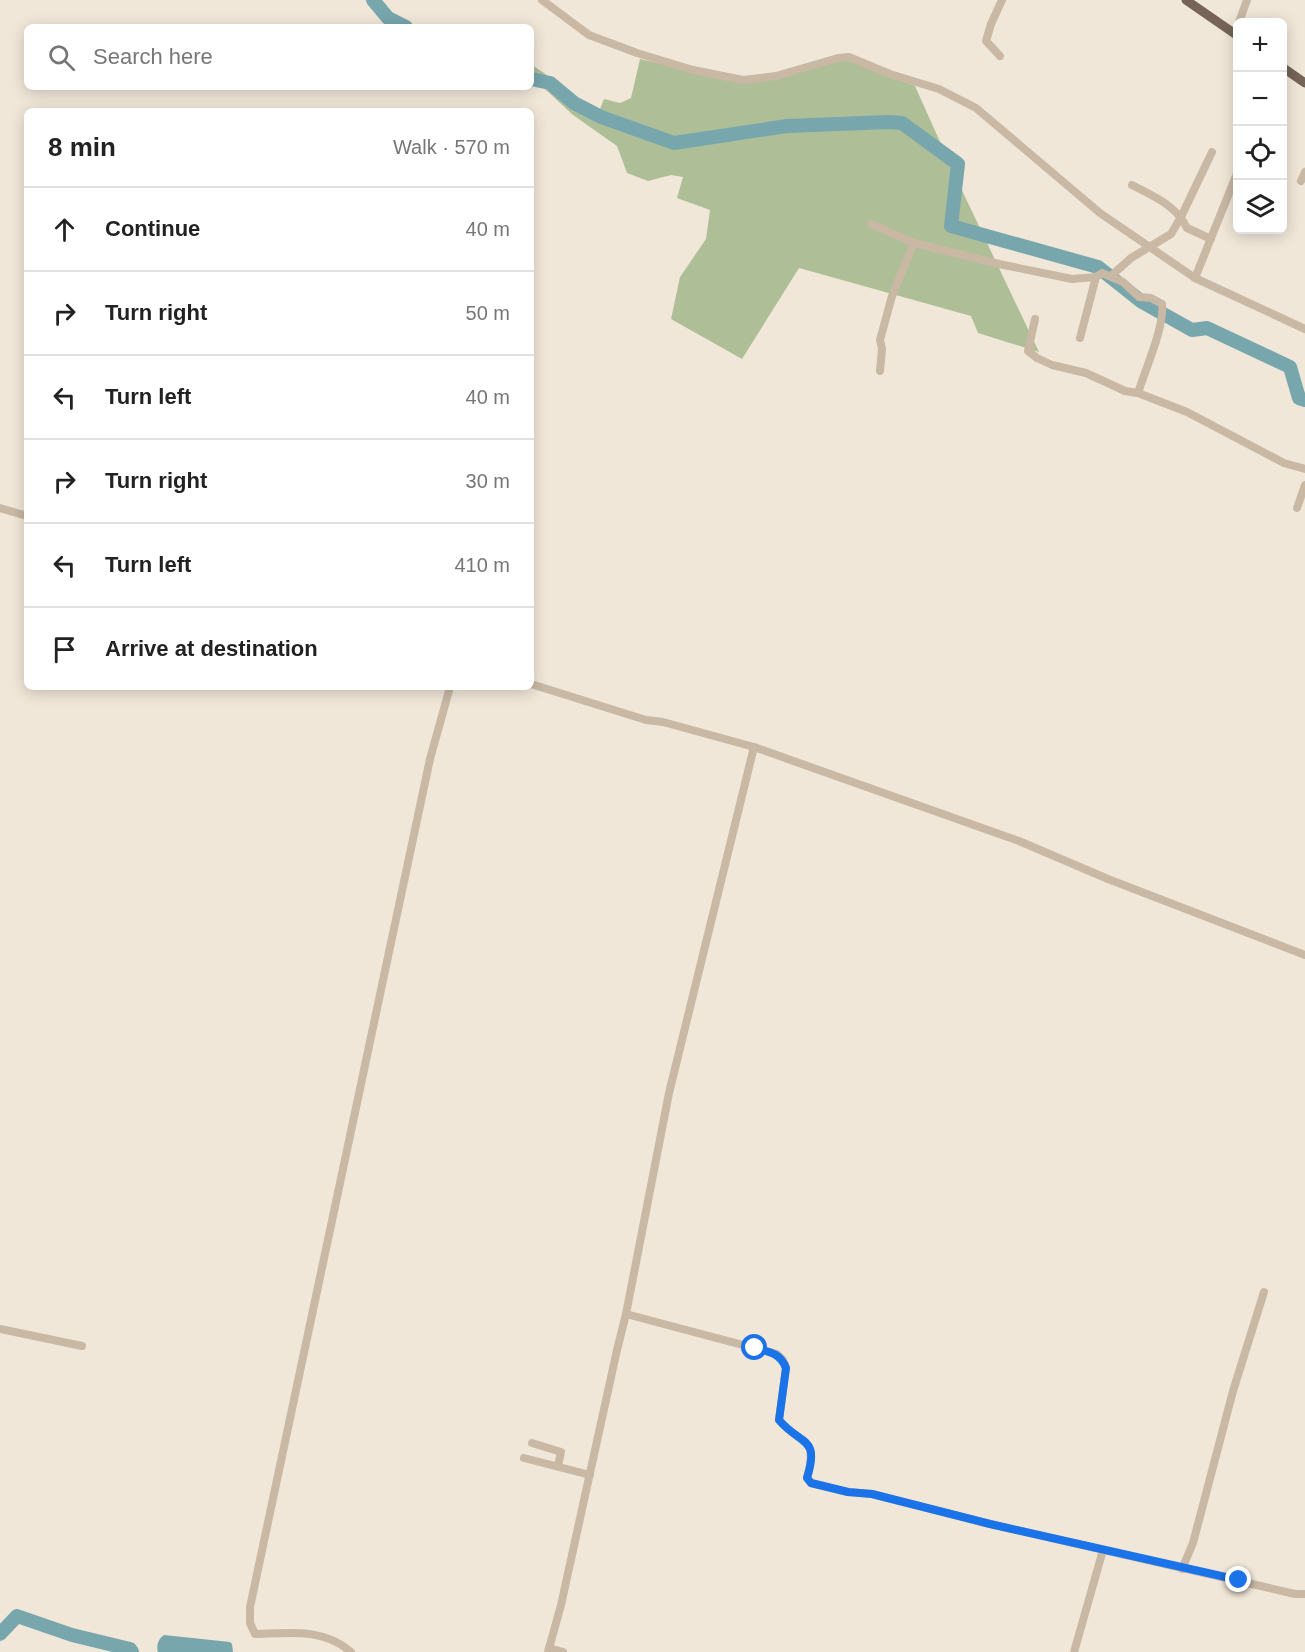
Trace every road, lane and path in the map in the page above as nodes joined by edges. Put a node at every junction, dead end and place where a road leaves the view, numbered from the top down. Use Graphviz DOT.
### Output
graph roads {
  1 [pos="542,0"];
  2 [pos="1002,0"];
  3 [pos="1186,0"];
  4 [pos="1247,0"];
  5 [pos="1240,18"];
  6 [pos="1233,29"];
  7 [pos="1000,56"];
  8 [pos="1287,70"];
  9 [pos="1305,83"];
  10 [pos="1212,152"];
  11 [pos="1305,172"];
  12 [pos="1234,180"];
  13 [pos="1301,181"];
  14 [pos="1132,185"];
  15 [pos="1181,217"];
  16 [pos="871,224"];
  17 [pos="1210,239"];
  18 [pos="914,243"];
  19 [pos="1150,247"];
  20 [pos="1103,275"];
  21 [pos="1195,278"];
  22 [pos="1035,319"];
  23 [pos="1305,329"];
  24 [pos="1080,338"];
  25 [pos="880,371"];
  26 [pos="1138,393"];
  27 [pos="1305,470"];
  28 [pos="1305,485"];
  29 [pos="0,508"];
  30 [pos="1297,508"];
  31 [pos="24,515"];
  32 [pos="534,685"];
  33 [pos="449,690"];
  34 [pos="754,747"];
  35 [pos="1305,955"];
  36 [pos="1264,1292"];
  37 [pos="626,1314"];
  38 [pos="0,1329"];
  39 [pos="82,1346"];
  40 [pos="532,1443"];
  41 [pos="524,1458"];
  42 [pos="558,1466"];
  43 [pos="590,1475"];
  44 [pos="1103,1550"];
  45 [pos="1182,1569"];
  46 [pos="1305,1594"];
  47 [pos="549,1650"];
  48 [pos="351,1652"];
  49 [pos="563,1652"];
  50 [pos="1074,1652"];
  1 -- 19 [label="street"];
  2 -- 7 [label="street"];
  3 -- 6 [label="main road"];
  4 -- 5 [label="street"];
  8 -- 9 [label="main road"];
  10 -- 15 [label="street"];
  11 -- 13 [label="street"];
  12 -- 17 [label="street"];
  14 -- 15 [label="street"];
  15 -- 17 [label="street"];
  15 -- 19 [label="street"];
  16 -- 18 [label="street"];
  17 -- 21 [label="street"];
  18 -- 20 [label="street"];
  18 -- 25 [label="street"];
  19 -- 20 [label="street"];
  19 -- 21 [label="street"];
  20 -- 24 [label="street"];
  20 -- 26 [label="street"];
  21 -- 23 [label="street"];
  22 -- 26 [label="street"];
  26 -- 27 [label="street"];
  28 -- 30 [label="street"];
  29 -- 31 [label="street"];
  32 -- 34 [label="street"];
  33 -- 48 [label="street"];
  34 -- 35 [label="street"];
  34 -- 37 [label="street"];
  36 -- 45 [label="street"];
  37 -- 43 [label="street"];
  37 -- 44 [label="street"];
  38 -- 39 [label="street"];
  40 -- 42 [label="street"];
  41 -- 42 [label="street"];
  42 -- 43 [label="street"];
  43 -- 47 [label="street"];
  44 -- 45 [label="street"];
  44 -- 50 [label="street"];
  45 -- 46 [label="street"];
  47 -- 49 [label="street"];
}
